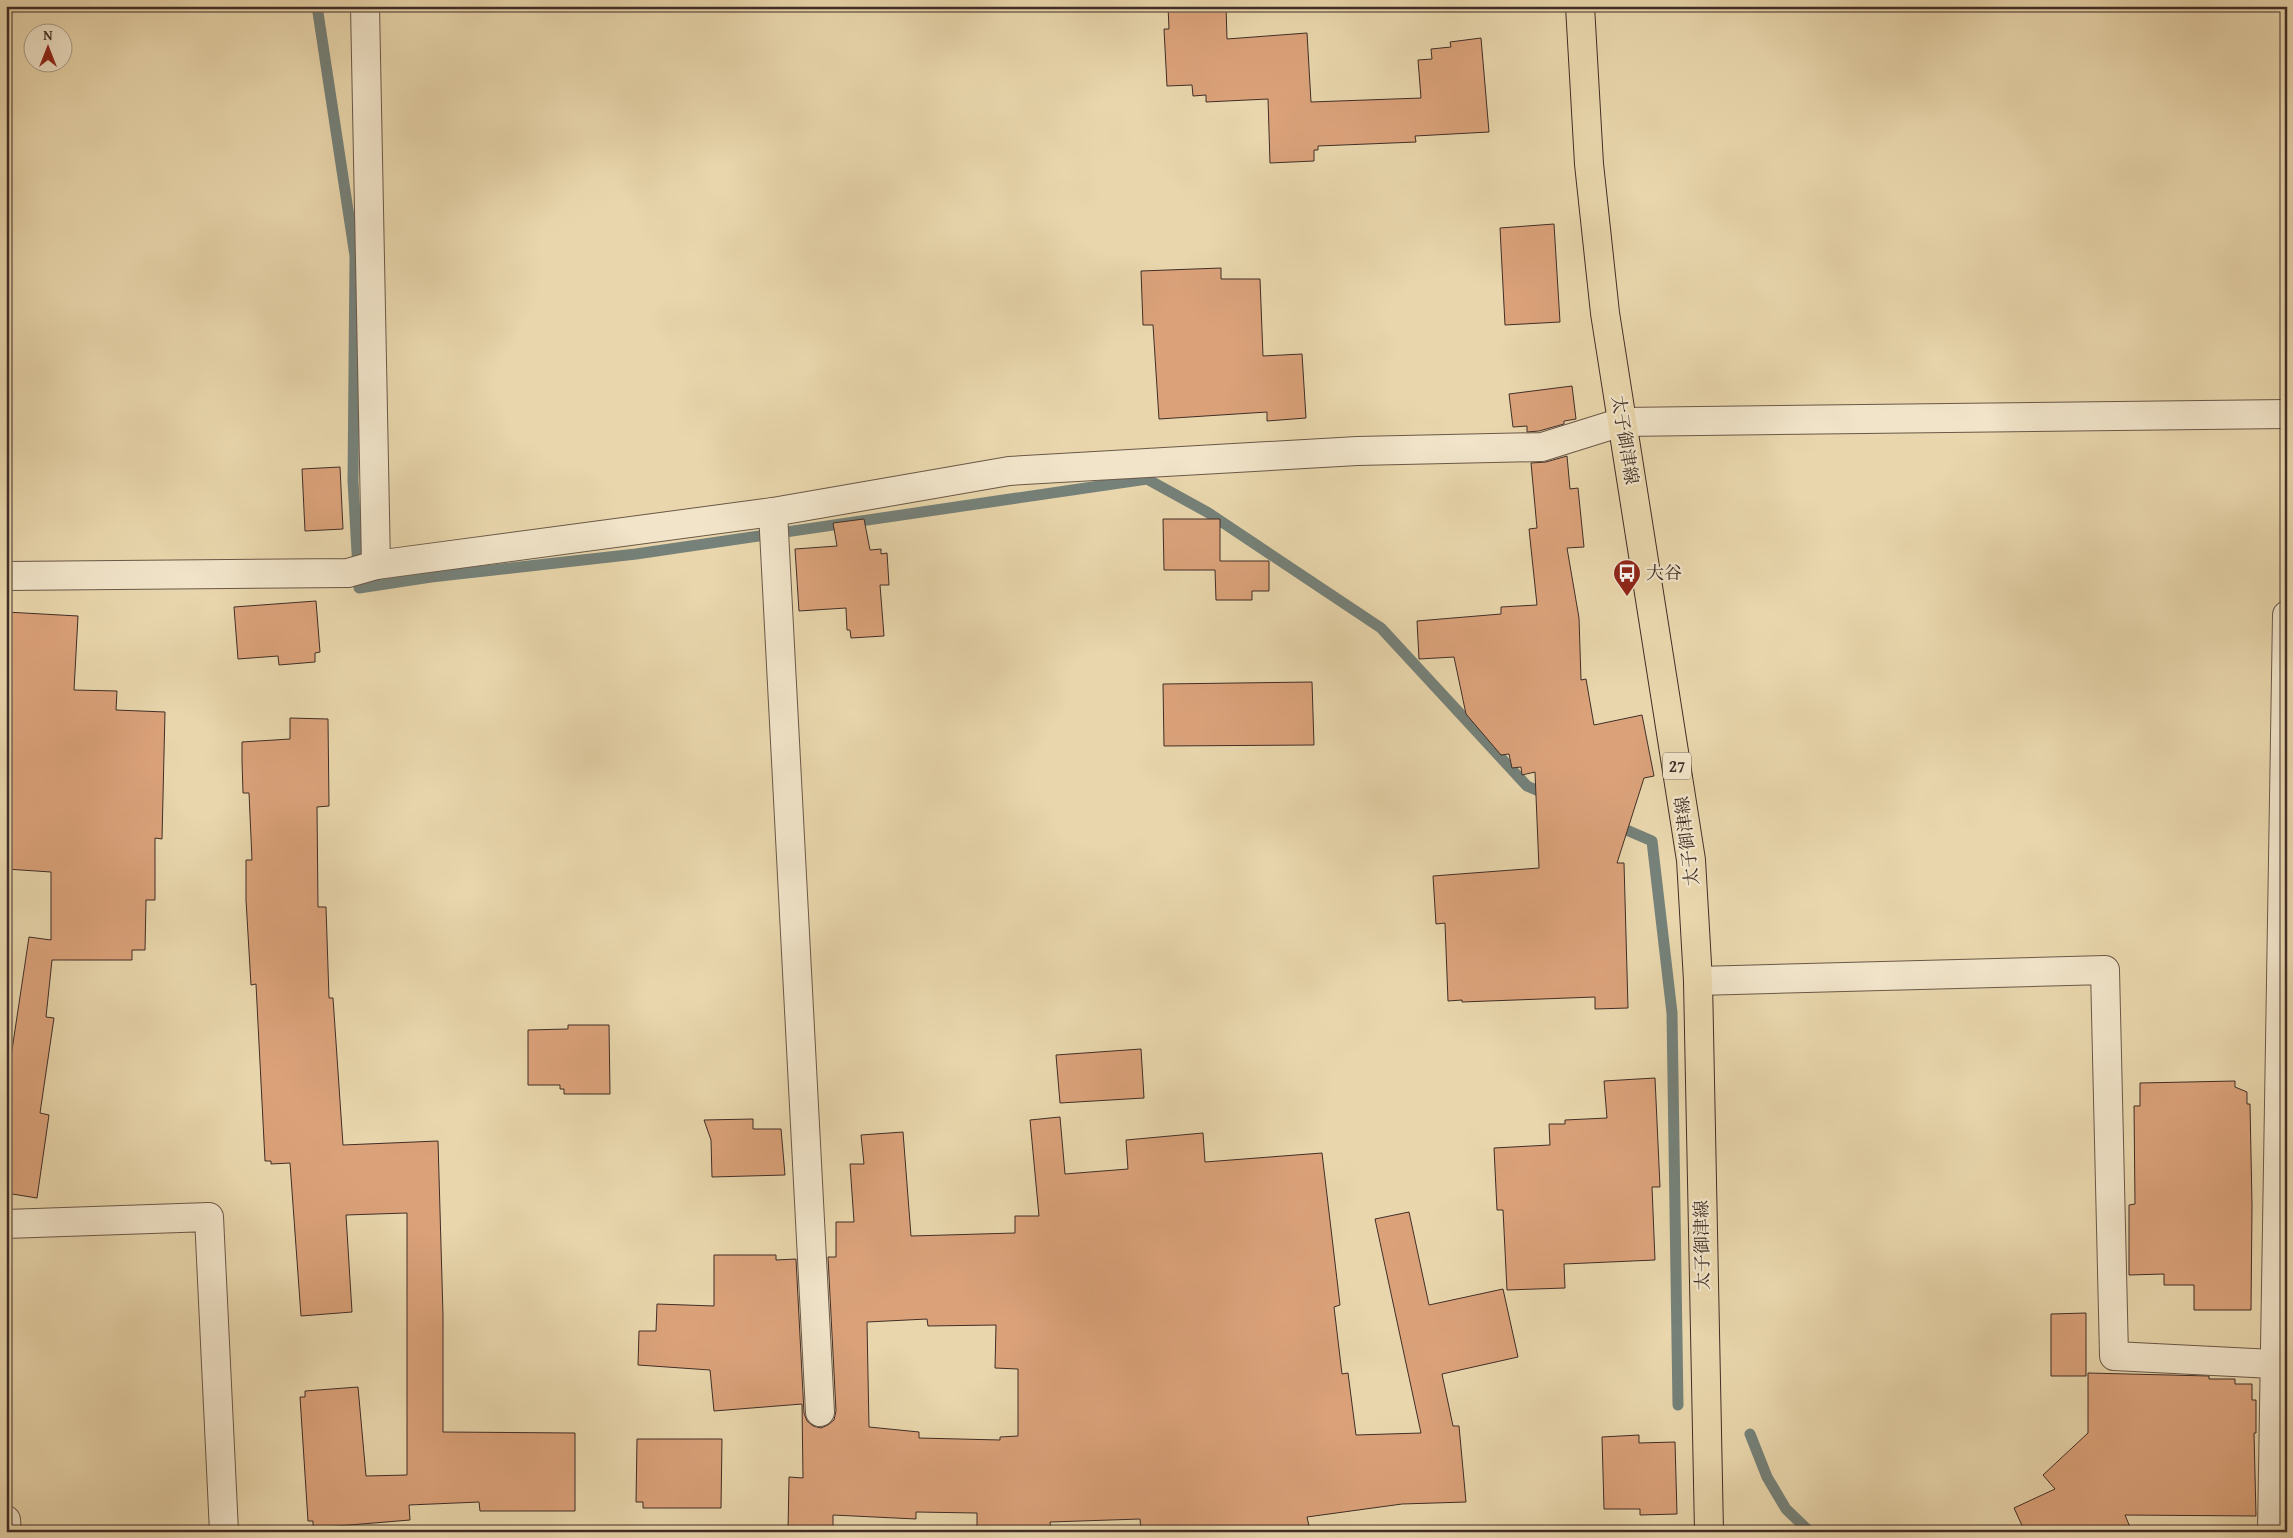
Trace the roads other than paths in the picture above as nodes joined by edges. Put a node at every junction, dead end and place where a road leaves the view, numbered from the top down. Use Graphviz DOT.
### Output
graph roads {
  1 [pos="365,6"];
  2 [pos="1580,6"];
  3 [pos="2287,414"];
  4 [pos="1622,422"];
  5 [pos="773,512"];
  6 [pos="376,565"];
  7 [pos="6,576"];
  8 [pos="2287,615"];
  9 [pos="1698,981"];
  10 [pos="6,1224"];
  11 [pos="2274,1364"];
  12 [pos="820,1412"];
  13 [pos="6,1520"];
  14 [pos="7,1532"];
  15 [pos="224,1532"];
  16 [pos="1709,1532"];
  17 [pos="2272,1532"];
  1 -- 6 [label="street"];
  2 -- 4 [label="main road, 太子御津線 / 27"];
  3 -- 4 [label="street"];
  4 -- 5 [label="street"];
  4 -- 9 [label="main road, 太子御津線 / 27"];
  5 -- 6 [label="street"];
  5 -- 12 [label="street"];
  6 -- 7 [label="street"];
  8 -- 11 [label="street"];
  9 -- 11 [label="street"];
  9 -- 16 [label="main road, 太子御津線 / 27"];
  10 -- 15 [label="street"];
  11 -- 17 [label="street"];
  13 -- 14 [label="street"];
}
